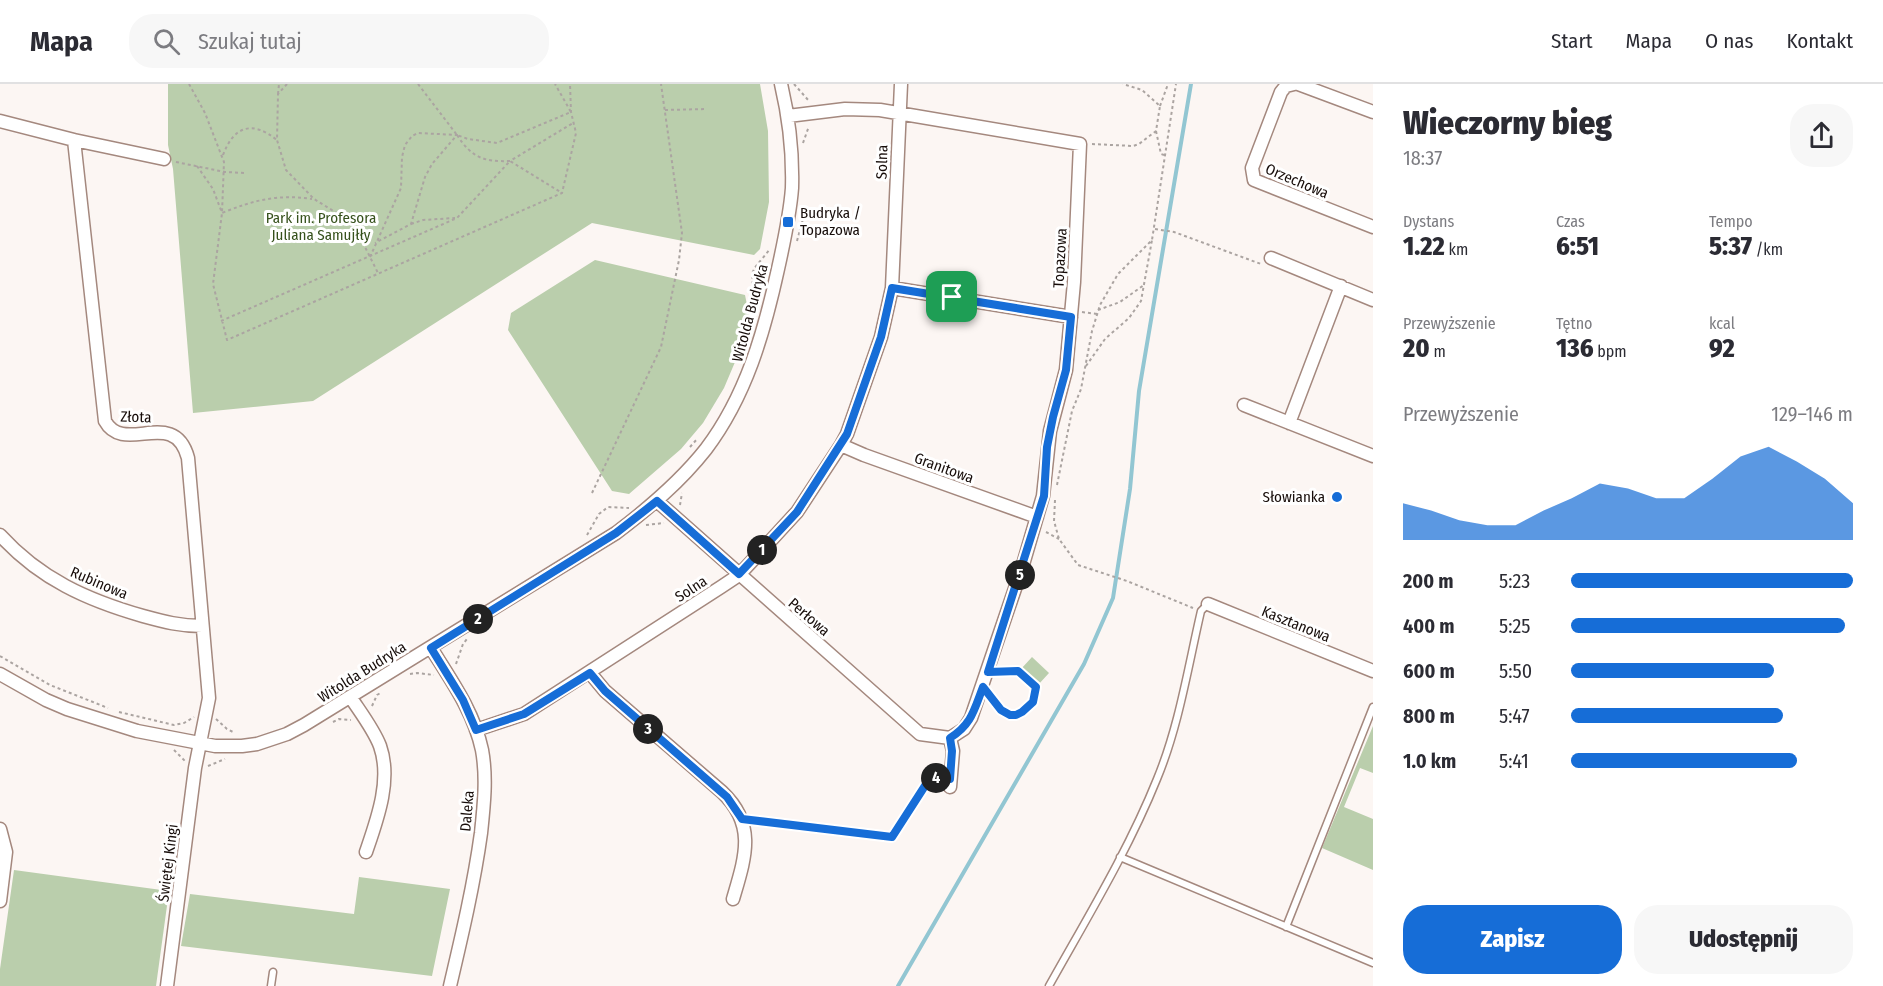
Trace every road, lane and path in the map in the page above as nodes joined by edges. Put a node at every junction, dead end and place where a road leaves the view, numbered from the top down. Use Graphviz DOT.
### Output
graph roads {
  1 [pos="189,84"];
  2 [pos="279,84"];
  3 [pos="287,84"];
  4 [pos="418,84"];
  5 [pos="555,84"];
  6 [pos="570,84"];
  7 [pos="661,84"];
  8 [pos="782,84"];
  9 [pos="794,84"];
  10 [pos="901,84"];
  11 [pos="1123,84"];
  12 [pos="1168,84"];
  13 [pos="1176,84"];
  14 [pos="1296,84"];
  15 [pos="278,93"];
  16 [pos="1160,106"];
  17 [pos="812,107"];
  18 [pos="707,109"];
  19 [pos="665,110"];
  20 [pos="571,112"];
  21 [pos="1373,112"];
  22 [pos="898,115"];
  23 [pos="788,116"];
  24 [pos="0,121"];
  25 [pos="574,122"];
  26 [pos="1156,131"];
  27 [pos="457,135"];
  28 [pos="74,140"];
  29 [pos="277,140"];
  30 [pos="1080,144"];
  31 [pos="1165,155"];
  32 [pos="222,157"];
  33 [pos="164,159"];
  34 [pos="510,161"];
  35 [pos="196,166"];
  36 [pos="225,172"];
  37 [pos="244,173"];
  38 [pos="562,193"];
  39 [pos="314,200"];
  40 [pos="222,213"];
  41 [pos="457,218"];
  42 [pos="411,224"];
  43 [pos="1373,227"];
  44 [pos="1154,229"];
  45 [pos="1152,240"];
  46 [pos="375,243"];
  47 [pos="771,245"];
  48 [pos="370,257"];
  49 [pos="1271,258"];
  50 [pos="378,273"];
  51 [pos="1144,285"];
  52 [pos="1341,286"];
  53 [pos="892,288"];
  54 [pos="1373,300"];
  55 [pos="757,309"];
  56 [pos="1098,310"];
  57 [pos="1071,317"];
  58 [pos="221,321"];
  59 [pos="1085,368"];
  60 [pos="1244,405"];
  61 [pos="1289,423"];
  62 [pos="698,438"];
  63 [pos="841,445"];
  64 [pos="684,455"];
  65 [pos="1373,456"];
  66 [pos="1057,486"];
  67 [pos="592,493"];
  68 [pos="1055,497"];
  69 [pos="657,501"];
  70 [pos="630,508"];
  71 [pos="1036,522"];
  72 [pos="0,535"];
  73 [pos="586,537"];
  74 [pos="1059,539"];
  75 [pos="739,574"];
  76 [pos="1204,608"];
  77 [pos="202,626"];
  78 [pos="431,648"];
  79 [pos="0,656"];
  80 [pos="988,672"];
  81 [pos="1373,672"];
  82 [pos="590,673"];
  83 [pos="0,674"];
  84 [pos="439,676"];
  85 [pos="406,677"];
  86 [pos="983,687"];
  87 [pos="387,689"];
  88 [pos="351,698"];
  89 [pos="1373,707"];
  90 [pos="371,709"];
  91 [pos="199,714"];
  92 [pos="213,716"];
  93 [pos="476,730"];
  94 [pos="243,735"];
  95 [pos="950,738"];
  96 [pos="201,743"];
  97 [pos="950,783"];
  98 [pos="742,819"];
  99 [pos="0,830"];
  100 [pos="366,852"];
  101 [pos="1120,857"];
  102 [pos="733,899"];
  103 [pos="0,901"];
  104 [pos="1286,927"];
  105 [pos="1373,963"];
  106 [pos="273,972"];
  107 [pos="167,986"];
  108 [pos="271,986"];
  109 [pos="450,986"];
  110 [pos="1049,986"];
  1 -- 32 [label="path"];
  2 -- 15 [label="path"];
  3 -- 15 [label="path"];
  4 -- 27 [label="path"];
  5 -- 20 [label="path"];
  6 -- 20 [label="path"];
  7 -- 19 [label="path"];
  8 -- 23 [label="street, Witolda Budryka"];
  9 -- 17 [label="path"];
  10 -- 22 [label="street, Solna"];
  11 -- 16 [label="path"];
  12 -- 16 [label="path"];
  13 -- 31 [label="path"];
  14 -- 21 [label="street"];
  14 -- 43 [label="street, Orzechowa"];
  15 -- 29 [label="path"];
  16 -- 26 [label="path"];
  18 -- 19 [label="path"];
  19 -- 67 [label="path"];
  20 -- 25 [label="path"];
  20 -- 27 [label="path"];
  22 -- 23 [label="street"];
  22 -- 30 [label="street"];
  22 -- 53 [label="street, Solna"];
  23 -- 69 [label="street, Witolda Budryka"];
  24 -- 28 [label="street"];
  25 -- 34 [label="path"];
  25 -- 38 [label="path"];
  26 -- 30 [label="path"];
  26 -- 31 [label="path"];
  27 -- 34 [label="path"];
  27 -- 42 [label="path"];
  27 -- 46 [label="path"];
  28 -- 33 [label="street"];
  28 -- 77 [label="street, Złota"];
  29 -- 32 [label="path"];
  29 -- 39 [label="path"];
  30 -- 57 [label="street, Topazowa"];
  31 -- 44 [label="path"];
  32 -- 36 [label="path"];
  33 -- 35 [label="path"];
  34 -- 38 [label="path"];
  34 -- 41 [label="path"];
  35 -- 36 [label="path"];
  35 -- 40 [label="path"];
  36 -- 37 [label="path"];
  36 -- 40 [label="path"];
  38 -- 50 [label="path"];
  39 -- 40 [label="path"];
  39 -- 48 [label="path"];
  40 -- 58 [label="path"];
  41 -- 42 [label="path"];
  41 -- 48 [label="path"];
  42 -- 46 [label="path"];
  44 -- 45 [label="path"];
  44 -- 49 [label="path"];
  45 -- 51 [label="path"];
  45 -- 56 [label="path"];
  46 -- 48 [label="path"];
  47 -- 55 [label="path"];
  48 -- 50 [label="path"];
  48 -- 58 [label="path"];
  49 -- 52 [label="street"];
  50 -- 58 [label="path"];
  51 -- 56 [label="path"];
  51 -- 59 [label="path"];
  52 -- 54 [label="street"];
  52 -- 61 [label="street"];
  53 -- 57 [label="street"];
  53 -- 63 [label="street, Solna"];
  56 -- 59 [label="path"];
  57 -- 71 [label="street, Topazowa"];
  59 -- 66 [label="path"];
  60 -- 61 [label="street"];
  61 -- 65 [label="street"];
  62 -- 64 [label="path"];
  63 -- 71 [label="street, Granitowa"];
  63 -- 75 [label="street, Solna"];
  68 -- 74 [label="path"];
  69 -- 75 [label="street, Perłowa"];
  69 -- 78 [label="street, Witolda Budryka"];
  70 -- 73 [label="path"];
  71 -- 74 [label="path"];
  71 -- 80 [label="street, Topazowa"];
  72 -- 77 [label="street, Rubinowa"];
  74 -- 76 [label="path"];
  75 -- 82 [label="street, Solna"];
  75 -- 95 [label="street, Perłowa"];
  76 -- 81 [label="street, Kasztanowa"];
  76 -- 101 [label="lane"];
  77 -- 96 [label="street, Złota"];
  78 -- 88 [label="street, Witolda Budryka"];
  78 -- 93 [label="street, Daleka"];
  79 -- 91 [label="path"];
  80 -- 86 [label="street, Topazowa"];
  80 -- 86 [label="path"];
  82 -- 93 [label="street, Solna"];
  82 -- 98 [label="street"];
  83 -- 96 [label="street, Witolda Budryka"];
  84 -- 85 [label="path"];
  86 -- 95 [label="street, Topazowa"];
  87 -- 90 [label="path"];
  88 -- 96 [label="street, Witolda Budryka"];
  88 -- 100 [label="street"];
  89 -- 104 [label="lane"];
  92 -- 94 [label="path"];
  93 -- 109 [label="street, Daleka"];
  95 -- 97 [label="street"];
  96 -- 107 [label="street, Świętej Kingi"];
  97 -- 98 [label="path"];
  98 -- 102 [label="street"];
  99 -- 103 [label="street"];
  101 -- 104 [label="lane"];
  101 -- 110 [label="lane"];
  104 -- 105 [label="lane"];
  106 -- 108 [label="lane"];
}
